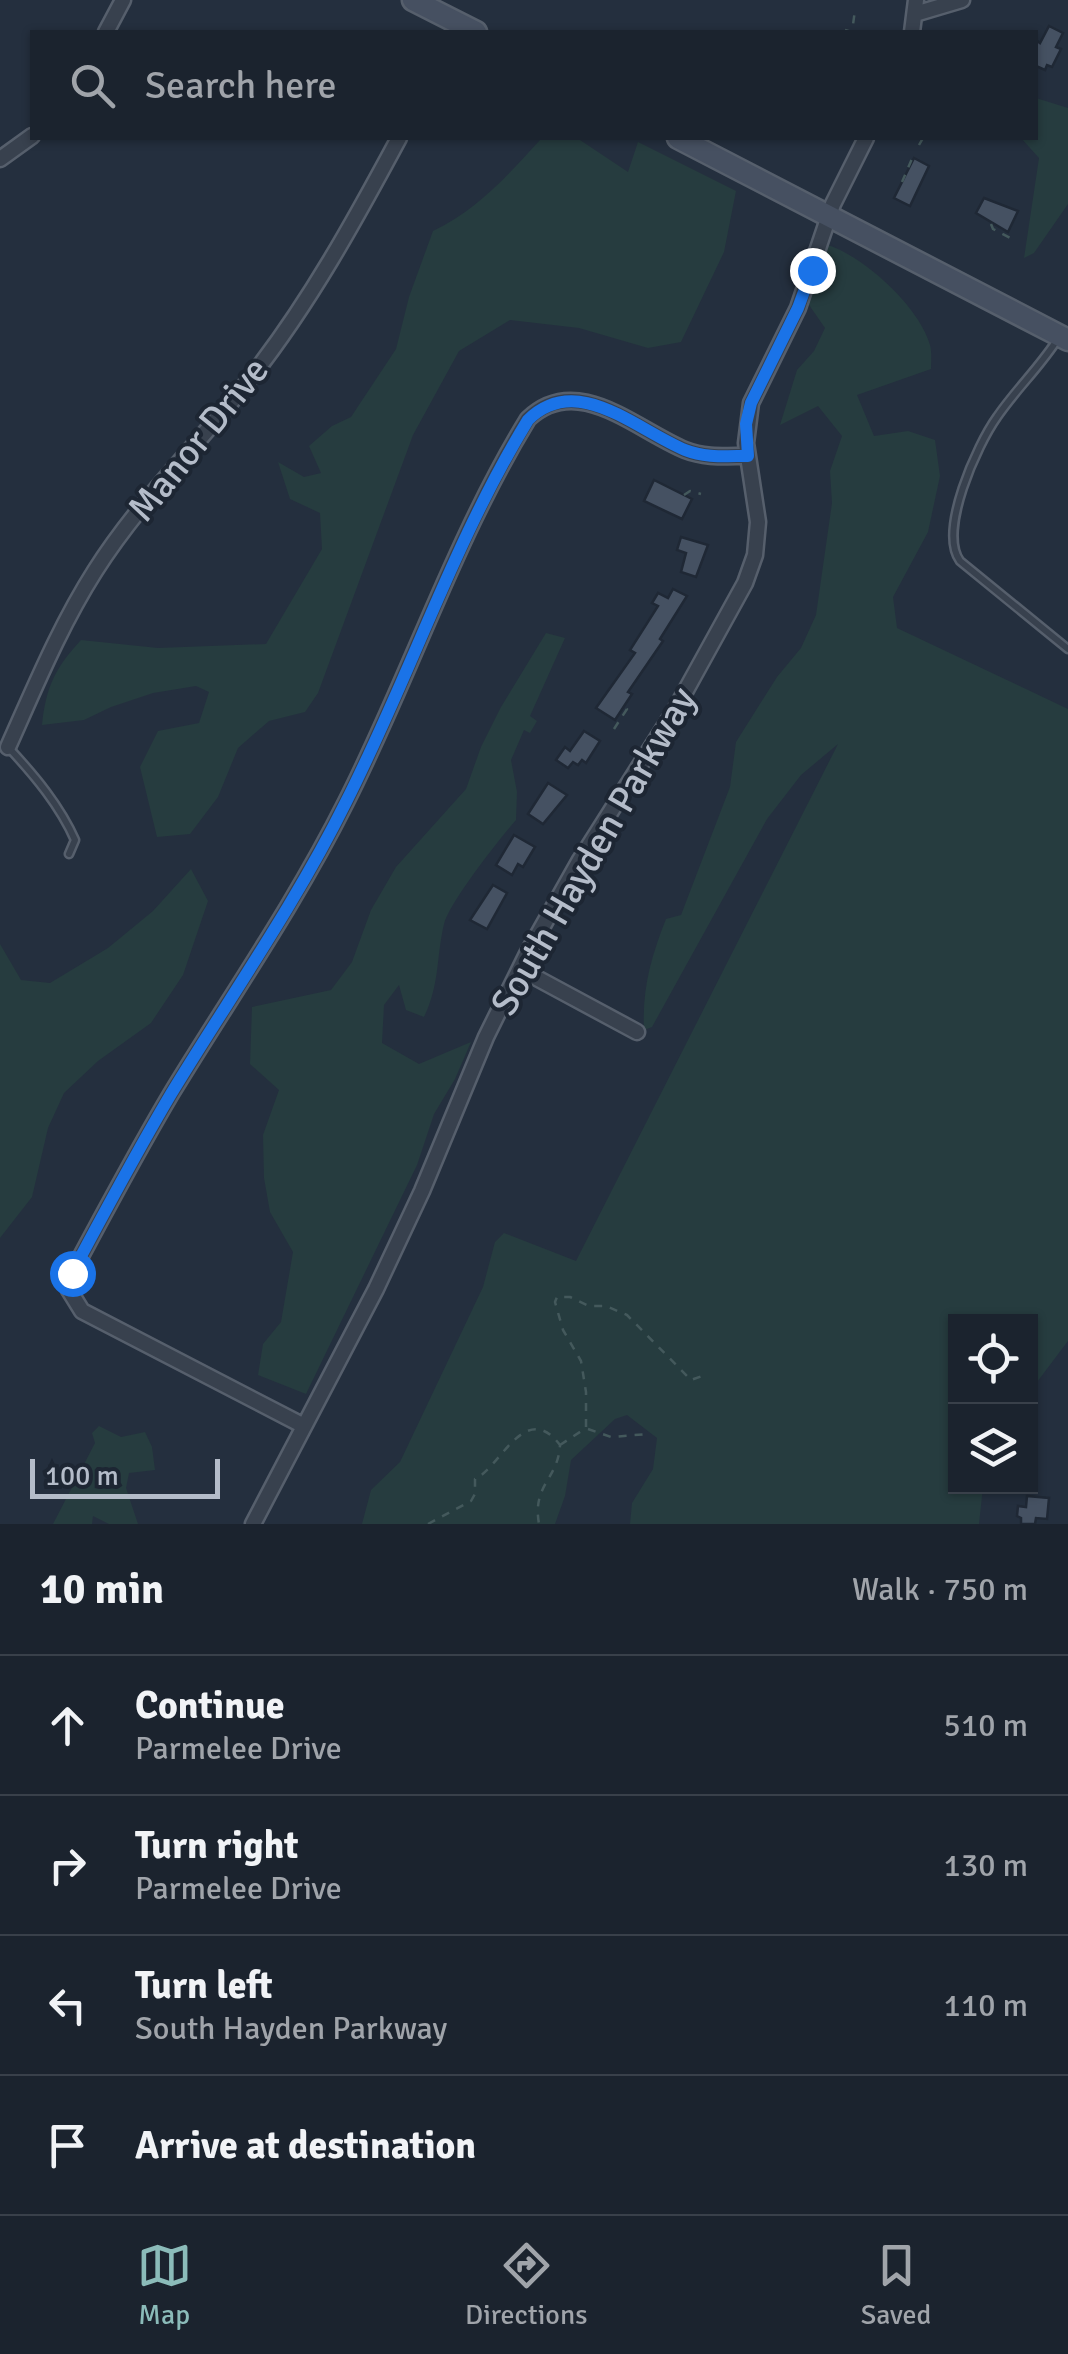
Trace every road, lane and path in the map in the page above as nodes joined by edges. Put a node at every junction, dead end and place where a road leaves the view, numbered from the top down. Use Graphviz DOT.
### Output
graph roads {
  1 [pos="124,0"];
  2 [pos="414,0"];
  3 [pos="962,0"];
  4 [pos="916,7"];
  5 [pos="855,10"];
  6 [pos="107,30"];
  7 [pos="464,30"];
  8 [pos="852,30"];
  9 [pos="30,137"];
  10 [pos="399,140"];
  11 [pos="682,140"];
  12 [pos="865,140"];
  13 [pos="921,140"];
  14 [pos="918,145"];
  15 [pos="914,154"];
  16 [pos="0,159"];
  17 [pos="902,182"];
  18 [pos="829,216"];
  19 [pos="991,224"];
  20 [pos="1014,240"];
  21 [pos="1064,338"];
  22 [pos="748,456"];
  23 [pos="701,494"];
  24 [pos="684,495"];
  25 [pos="1068,649"];
  26 [pos="623,707"];
  27 [pos="614,729"];
  28 [pos="8,747"];
  29 [pos="69,854"];
  30 [pos="520,970"];
  31 [pos="638,1032"];
  32 [pos="702,1376"];
  33 [pos="304,1426"];
  34 [pos="586,1428"];
  35 [pos="648,1434"];
  36 [pos="560,1445"];
  37 [pos="252,1524"];
  38 [pos="428,1524"];
  39 [pos="539,1524"];
  1 -- 6 [label="street"];
  2 -- 7 [label="main road"];
  3 -- 4 [label="street"];
  5 -- 8 [label="path"];
  9 -- 16 [label="street"];
  10 -- 28 [label="street, Manor Drive"];
  11 -- 18 [label="main road"];
  12 -- 18 [label="street, South Hayden Parkway"];
  13 -- 14 [label="path"];
  15 -- 17 [label="path"];
  18 -- 21 [label="main road"];
  18 -- 22 [label="street, South Hayden Parkway"];
  19 -- 20 [label="path"];
  21 -- 25 [label="lane"];
  22 -- 30 [label="street, South Hayden Parkway"];
  22 -- 33 [label="street"];
  23 -- 24 [label="path"];
  26 -- 27 [label="path"];
  28 -- 29 [label="lane"];
  30 -- 31 [label="street"];
  30 -- 33 [label="street, South Hayden Parkway"];
  32 -- 34 [label="path"];
  33 -- 37 [label="street, South Hayden Parkway"];
  34 -- 35 [label="path"];
  34 -- 36 [label="path"];
  36 -- 38 [label="path"];
  36 -- 39 [label="path"];
}
